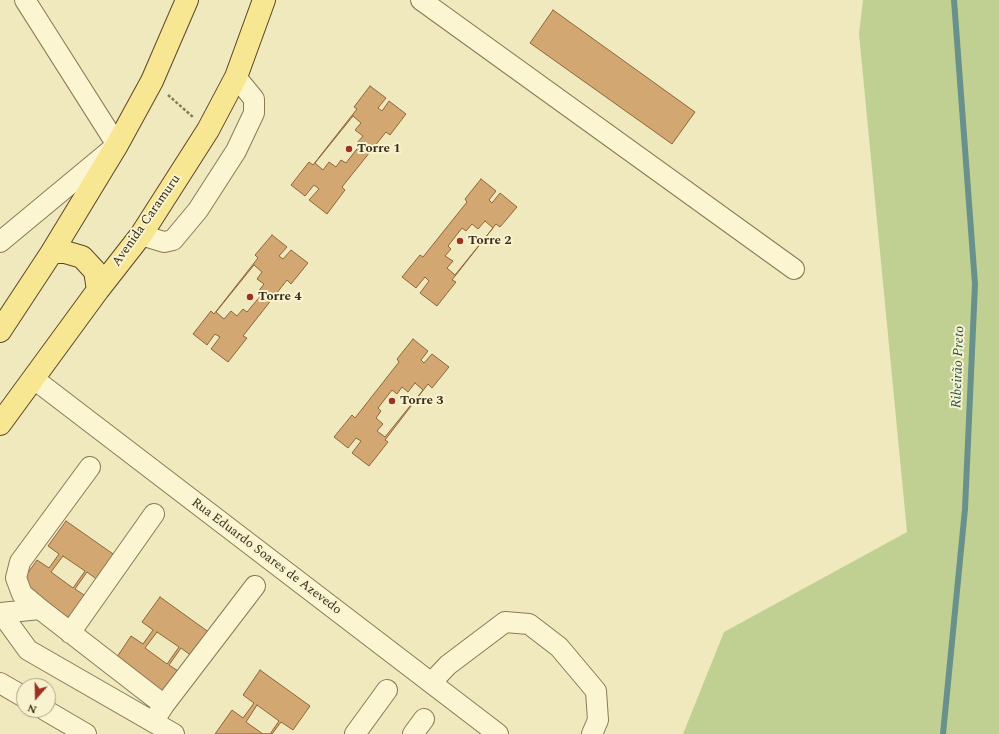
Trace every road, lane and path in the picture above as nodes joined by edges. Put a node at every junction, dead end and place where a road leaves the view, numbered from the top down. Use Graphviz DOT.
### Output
graph roads {
  1 [pos="25,0"];
  2 [pos="188,0"];
  3 [pos="264,0"];
  4 [pos="421,0"];
  5 [pos="236,77"];
  6 [pos="152,81"];
  7 [pos="208,130"];
  8 [pos="117,145"];
  9 [pos="141,235"];
  10 [pos="0,242"];
  11 [pos="52,252"];
  12 [pos="794,269"];
  13 [pos="98,290"];
  14 [pos="0,331"];
  15 [pos="34,379"];
  16 [pos="0,424"];
  17 [pos="90,467"];
  18 [pos="154,514"];
  19 [pos="256,586"];
  20 [pos="40,609"];
  21 [pos="1,613"];
  22 [pos="70,633"];
  23 [pos="0,683"];
  24 [pos="431,683"];
  25 [pos="387,690"];
  26 [pos="16,692"];
  27 [pos="164,706"];
  28 [pos="56,716"];
  29 [pos="153,722"];
  30 [pos="86,734"];
  31 [pos="174,734"];
  32 [pos="355,734"];
  33 [pos="498,734"];
  34 [pos="592,734"];
  1 -- 8 [label="street"];
  2 -- 6 [label="main road"];
  3 -- 5 [label="main road, Avenida Caramuru"];
  4 -- 12 [label="street"];
  5 -- 7 [label="main road, Avenida Caramuru"];
  5 -- 9 [label="street"];
  6 -- 7 [label="path"];
  6 -- 8 [label="main road"];
  7 -- 9 [label="main road, Avenida Caramuru"];
  8 -- 10 [label="street"];
  8 -- 11 [label="main road"];
  9 -- 13 [label="main road, Avenida Caramuru"];
  11 -- 13 [label="main road"];
  11 -- 14 [label="main road"];
  13 -- 15 [label="main road, Avenida Caramuru"];
  15 -- 16 [label="main road, Avenida Caramuru"];
  15 -- 24 [label="street, Rua Eduardo Soares de Azevedo"];
  17 -- 20 [label="street"];
  18 -- 22 [label="street"];
  19 -- 27 [label="street"];
  20 -- 21 [label="street"];
  20 -- 22 [label="street"];
  21 -- 29 [label="street"];
  22 -- 27 [label="street"];
  23 -- 26 [label="street"];
  24 -- 33 [label="street, Rua Eduardo Soares de Azevedo"];
  24 -- 34 [label="street"];
  25 -- 32 [label="street"];
  27 -- 29 [label="street"];
  28 -- 30 [label="street"];
  29 -- 31 [label="street"];
}
